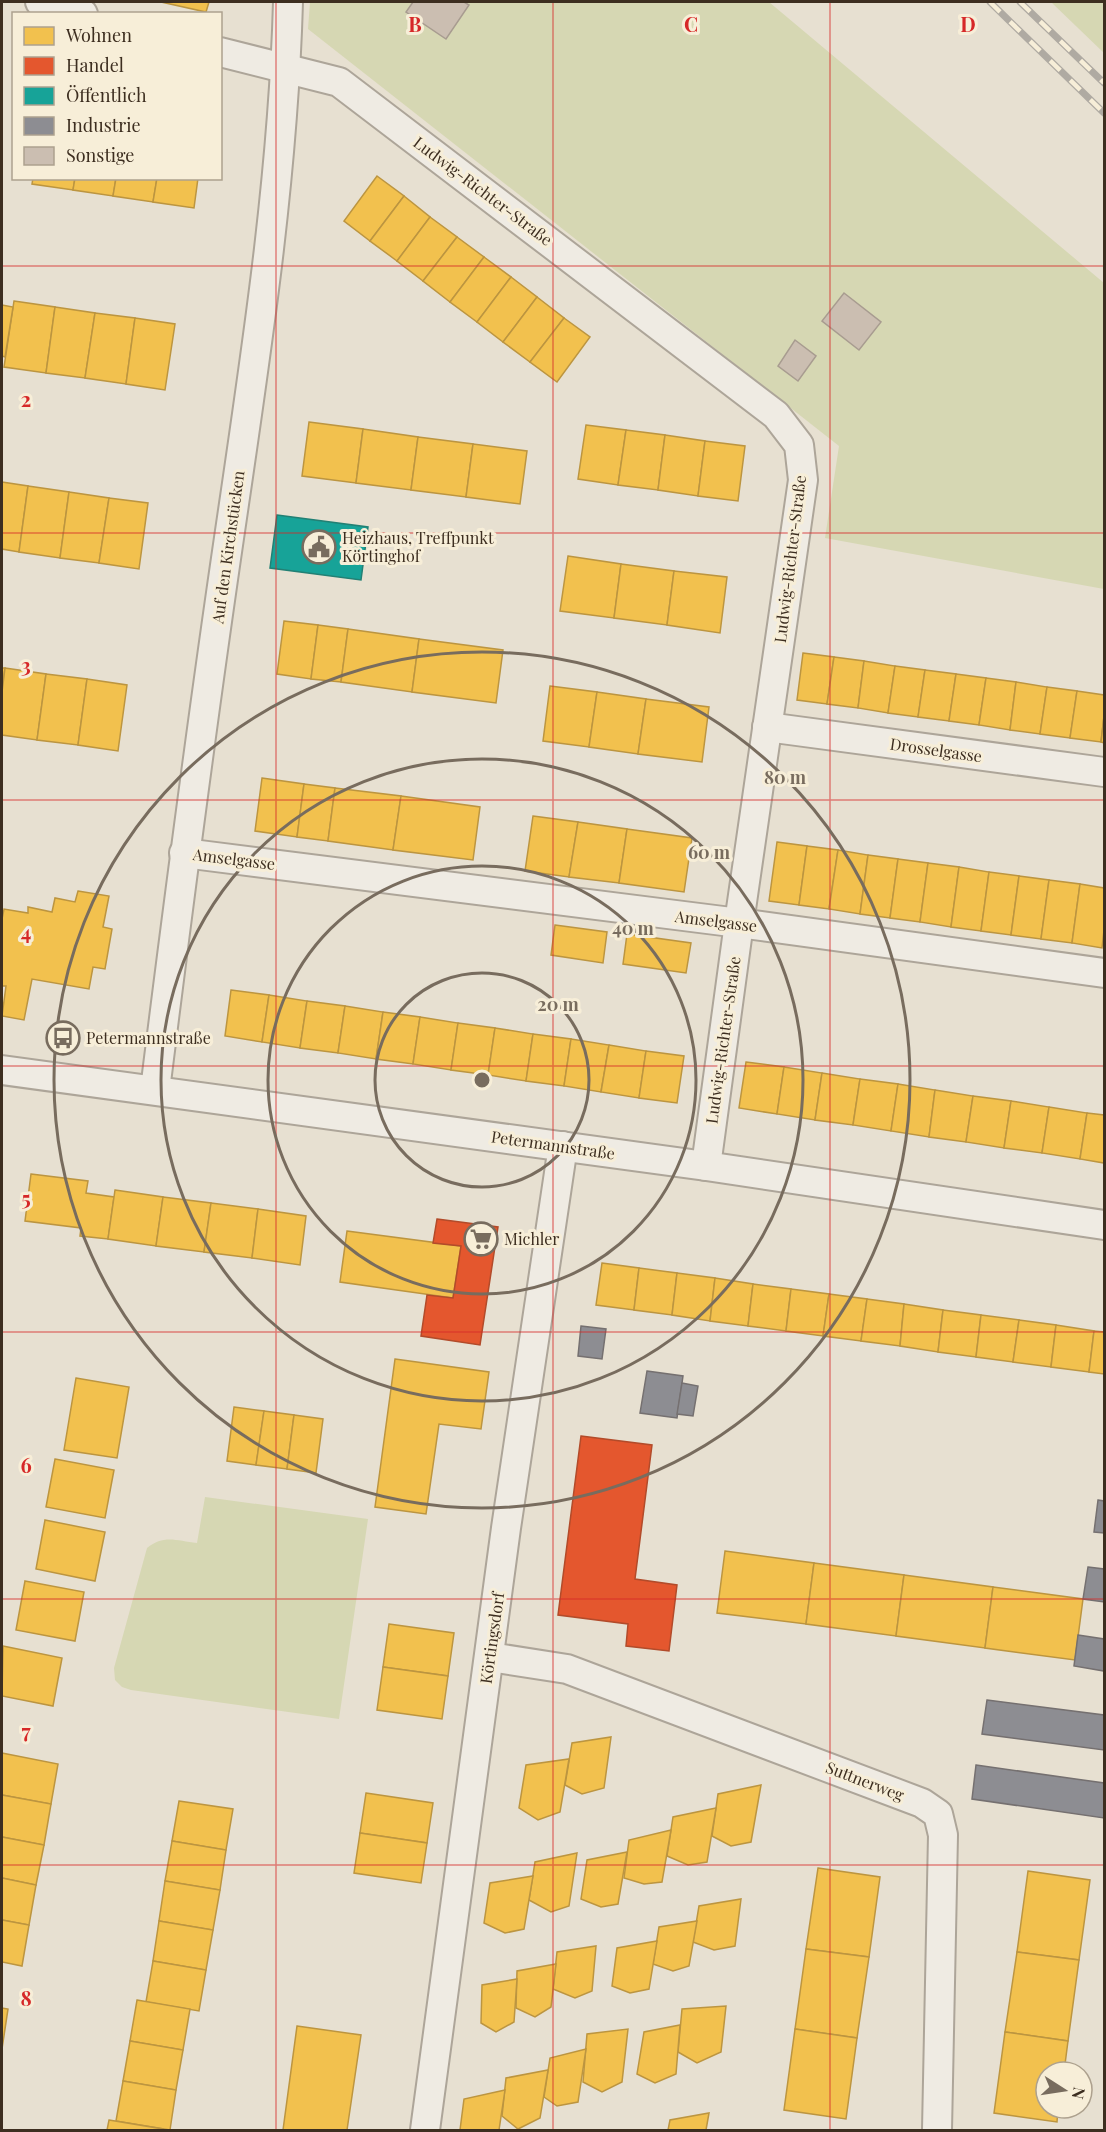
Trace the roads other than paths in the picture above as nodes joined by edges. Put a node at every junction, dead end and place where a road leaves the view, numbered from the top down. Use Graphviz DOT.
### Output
graph roads {
  1 [pos="40,2"];
  2 [pos="288,2"];
  3 [pos="76,12"];
  4 [pos="222,52"];
  5 [pos="286,68"];
  6 [pos="767,727"];
  7 [pos="1104,772"];
  8 [pos="184,853"];
  9 [pos="739,923"];
  10 [pos="1104,973"];
  11 [pos="2,1070"];
  12 [pos="154,1090"];
  13 [pos="563,1146"];
  14 [pos="706,1166"];
  15 [pos="1104,1225"];
  16 [pos="490,1657"];
  17 [pos="425,2130"];
  18 [pos="937,2130"];
  1 -- 3 [label="street"];
  2 -- 5 [label="street, Auf den Kirchstücken"];
  4 -- 5 [label="street, Ludwig-Richter-Straße"];
  5 -- 6 [label="street, Ludwig-Richter-Straße"];
  5 -- 8 [label="street, Auf den Kirchstücken"];
  6 -- 7 [label="street, Drosselgasse"];
  6 -- 9 [label="street, Ludwig-Richter-Straße"];
  8 -- 9 [label="street, Amselgasse"];
  8 -- 12 [label="street, Auf den Kirchstücken"];
  9 -- 10 [label="street, Amselgasse"];
  9 -- 14 [label="street, Ludwig-Richter-Straße"];
  11 -- 12 [label="street, Petermannstraße"];
  12 -- 13 [label="street, Petermannstraße"];
  13 -- 14 [label="street, Petermannstraße"];
  13 -- 16 [label="street, Körtingsdorf"];
  14 -- 15 [label="street, Petermannstraße"];
  16 -- 17 [label="street, Körtingsdorf"];
  16 -- 18 [label="street, Suttnerweg"];
}
